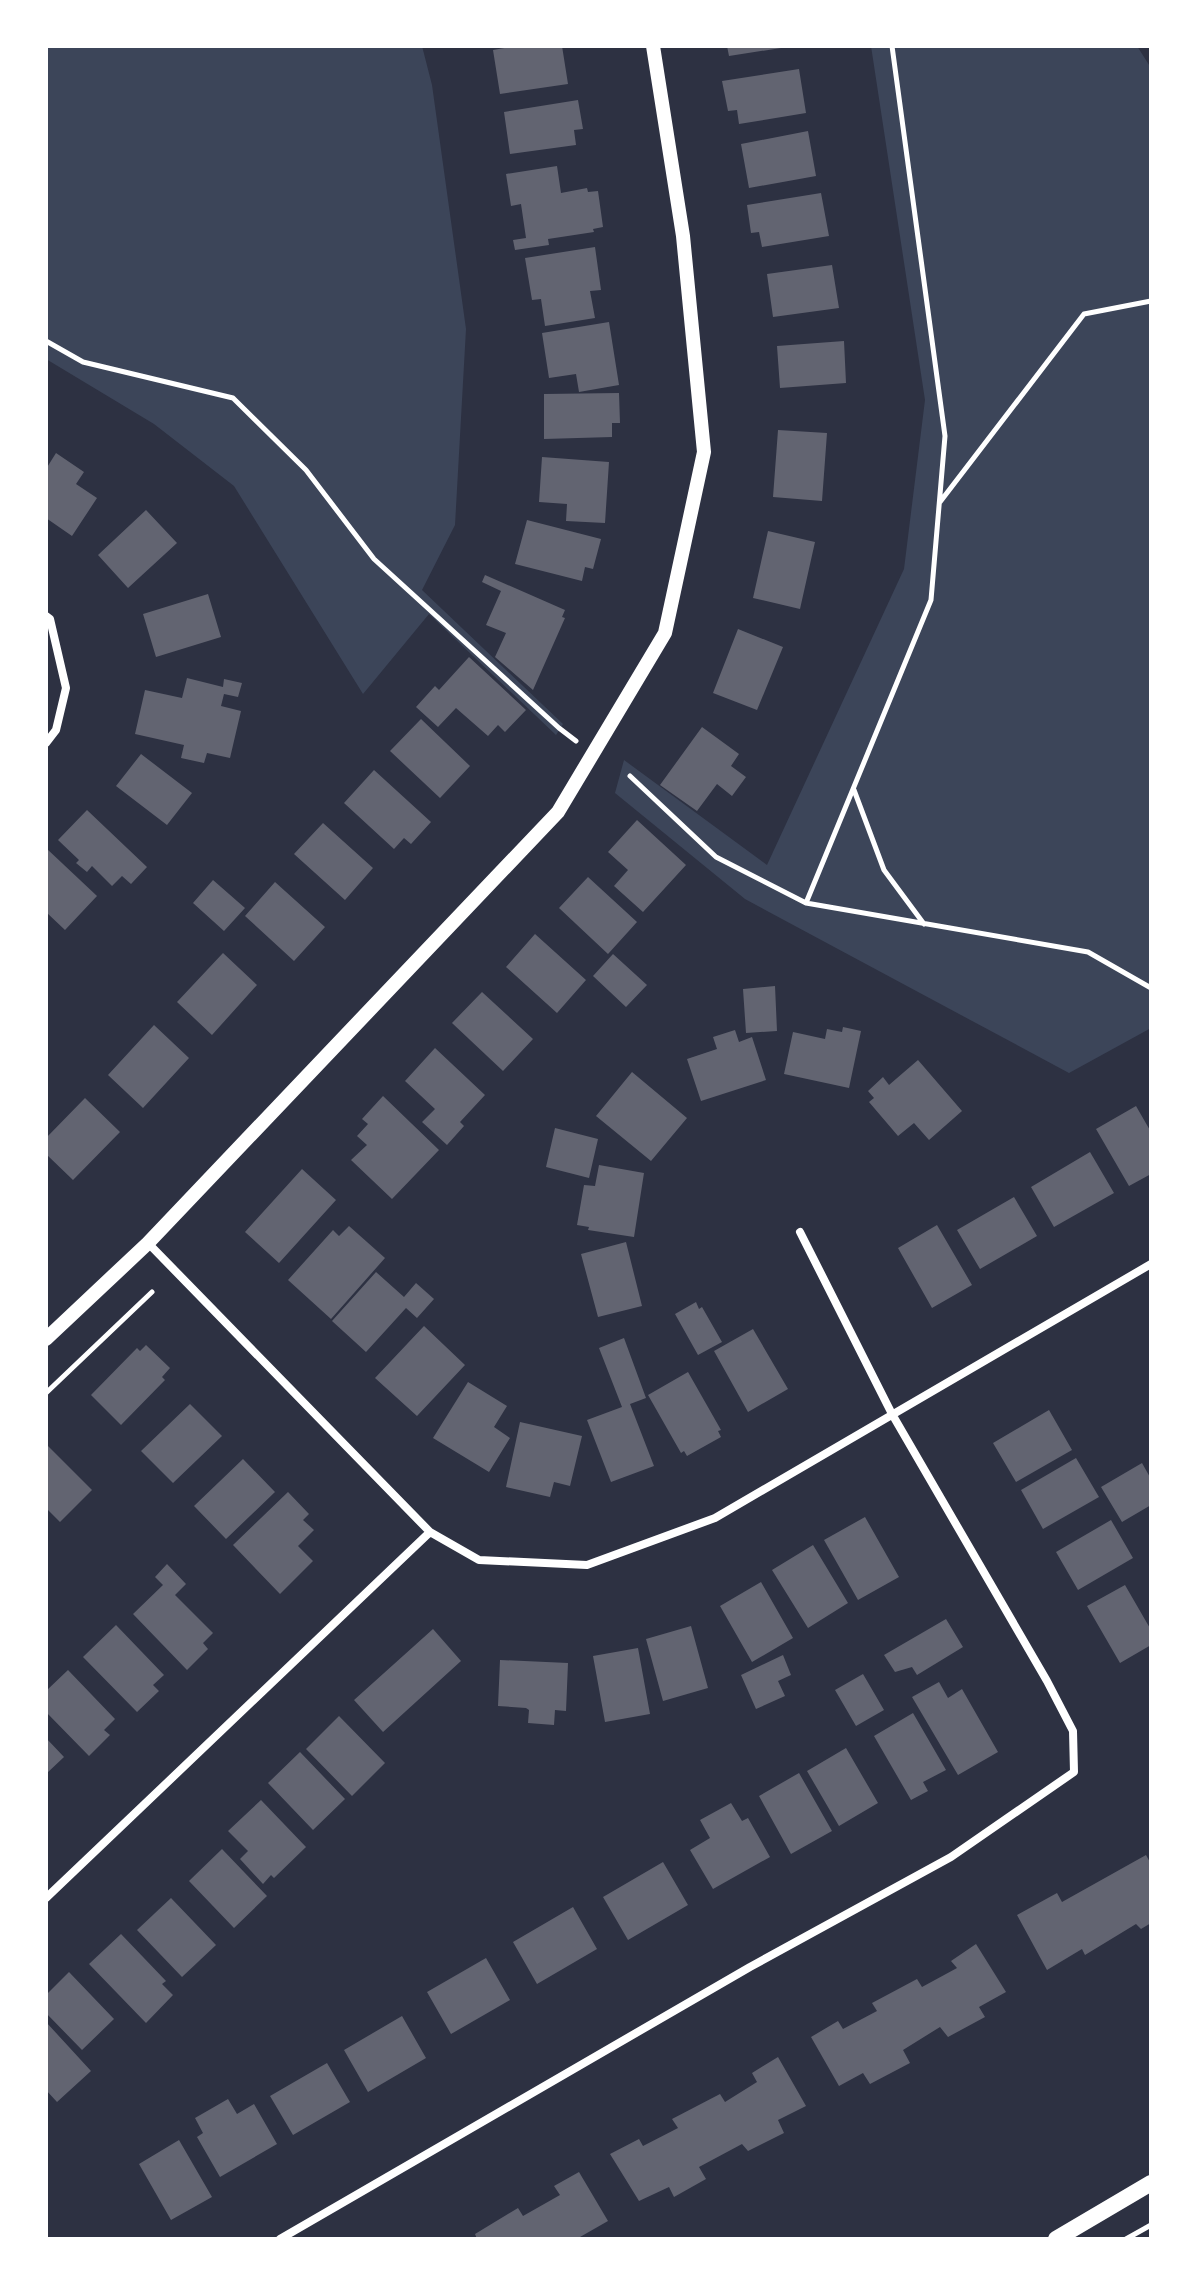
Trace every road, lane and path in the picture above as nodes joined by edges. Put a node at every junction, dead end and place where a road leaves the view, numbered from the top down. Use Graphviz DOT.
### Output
graph roads {
  1 [pos="653,46"];
  2 [pos="892,46"];
  3 [pos="1151,301"];
  4 [pos="46,341"];
  5 [pos="939,503"];
  6 [pos="46,616"];
  7 [pos="46,743"];
  8 [pos="593,753"];
  9 [pos="630,776"];
  10 [pos="853,789"];
  11 [pos="806,903"];
  12 [pos="924,924"];
  13 [pos="1151,988"];
  14 [pos="800,1232"];
  15 [pos="148,1243"];
  16 [pos="1151,1264"];
  17 [pos="152,1292"];
  18 [pos="46,1339"];
  19 [pos="46,1393"];
  20 [pos="892,1414"];
  21 [pos="430,1532"];
  22 [pos="46,1898"];
  23 [pos="1151,2183"];
  24 [pos="1151,2225"];
  25 [pos="280,2239"];
  26 [pos="1056,2239"];
  27 [pos="1126,2239"];
  1 -- 8 [label="street"];
  2 -- 5 [label="path"];
  3 -- 5 [label="path"];
  4 -- 8 [label="path"];
  5 -- 10 [label="path"];
  6 -- 7 [label="street"];
  8 -- 15 [label="street"];
  9 -- 11 [label="path"];
  10 -- 11 [label="path"];
  10 -- 12 [label="path"];
  11 -- 12 [label="path"];
  12 -- 13 [label="path"];
  14 -- 20 [label="street"];
  15 -- 18 [label="street"];
  15 -- 21 [label="street"];
  16 -- 20 [label="street"];
  17 -- 19 [label="path"];
  20 -- 21 [label="street"];
  20 -- 25 [label="street"];
  21 -- 22 [label="street"];
  23 -- 26 [label="main road"];
  24 -- 27 [label="path"];
}
